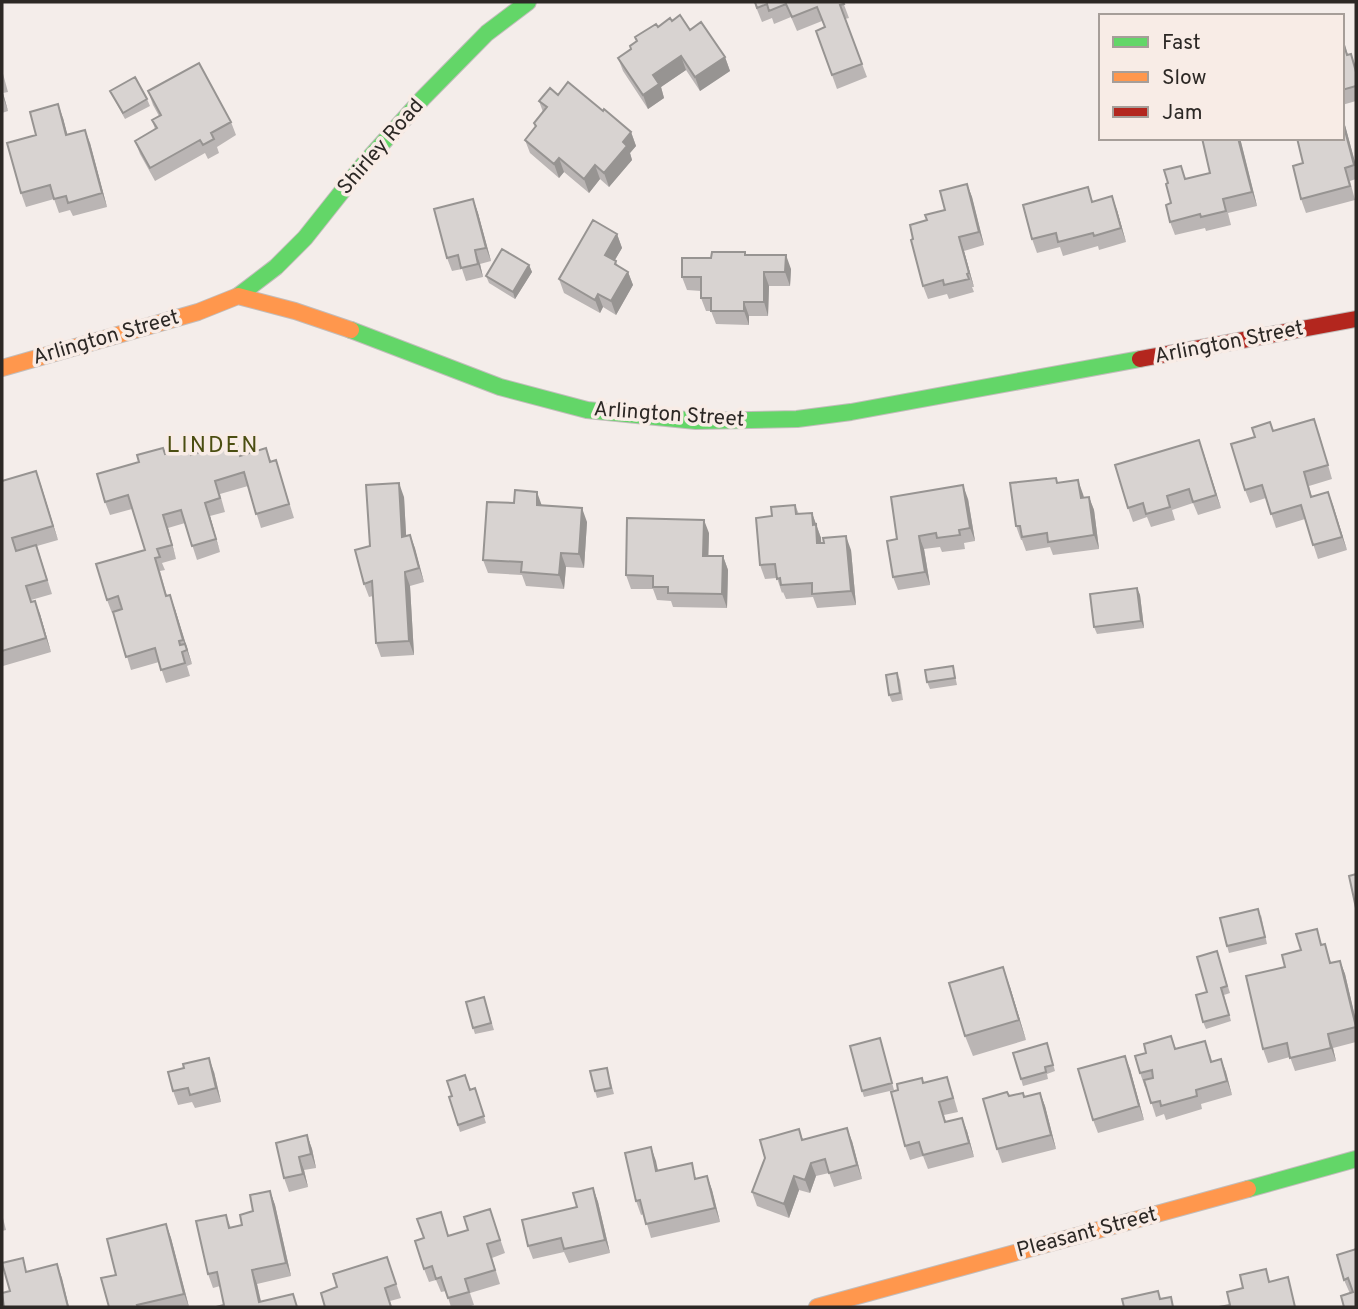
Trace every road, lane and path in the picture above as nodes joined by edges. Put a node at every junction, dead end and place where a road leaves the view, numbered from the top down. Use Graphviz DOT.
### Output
graph roads {
  1 [pos="527,2"];
  2 [pos="238,296"];
  3 [pos="1356,319"];
  4 [pos="2,368"];
  5 [pos="1356,1158"];
  6 [pos="817,1307"];
  1 -- 2 [label="street, Shirley Road"];
  2 -- 3 [label="street, Arlington Street"];
  2 -- 4 [label="street, Arlington Street"];
  5 -- 6 [label="street, Pleasant Street"];
}
